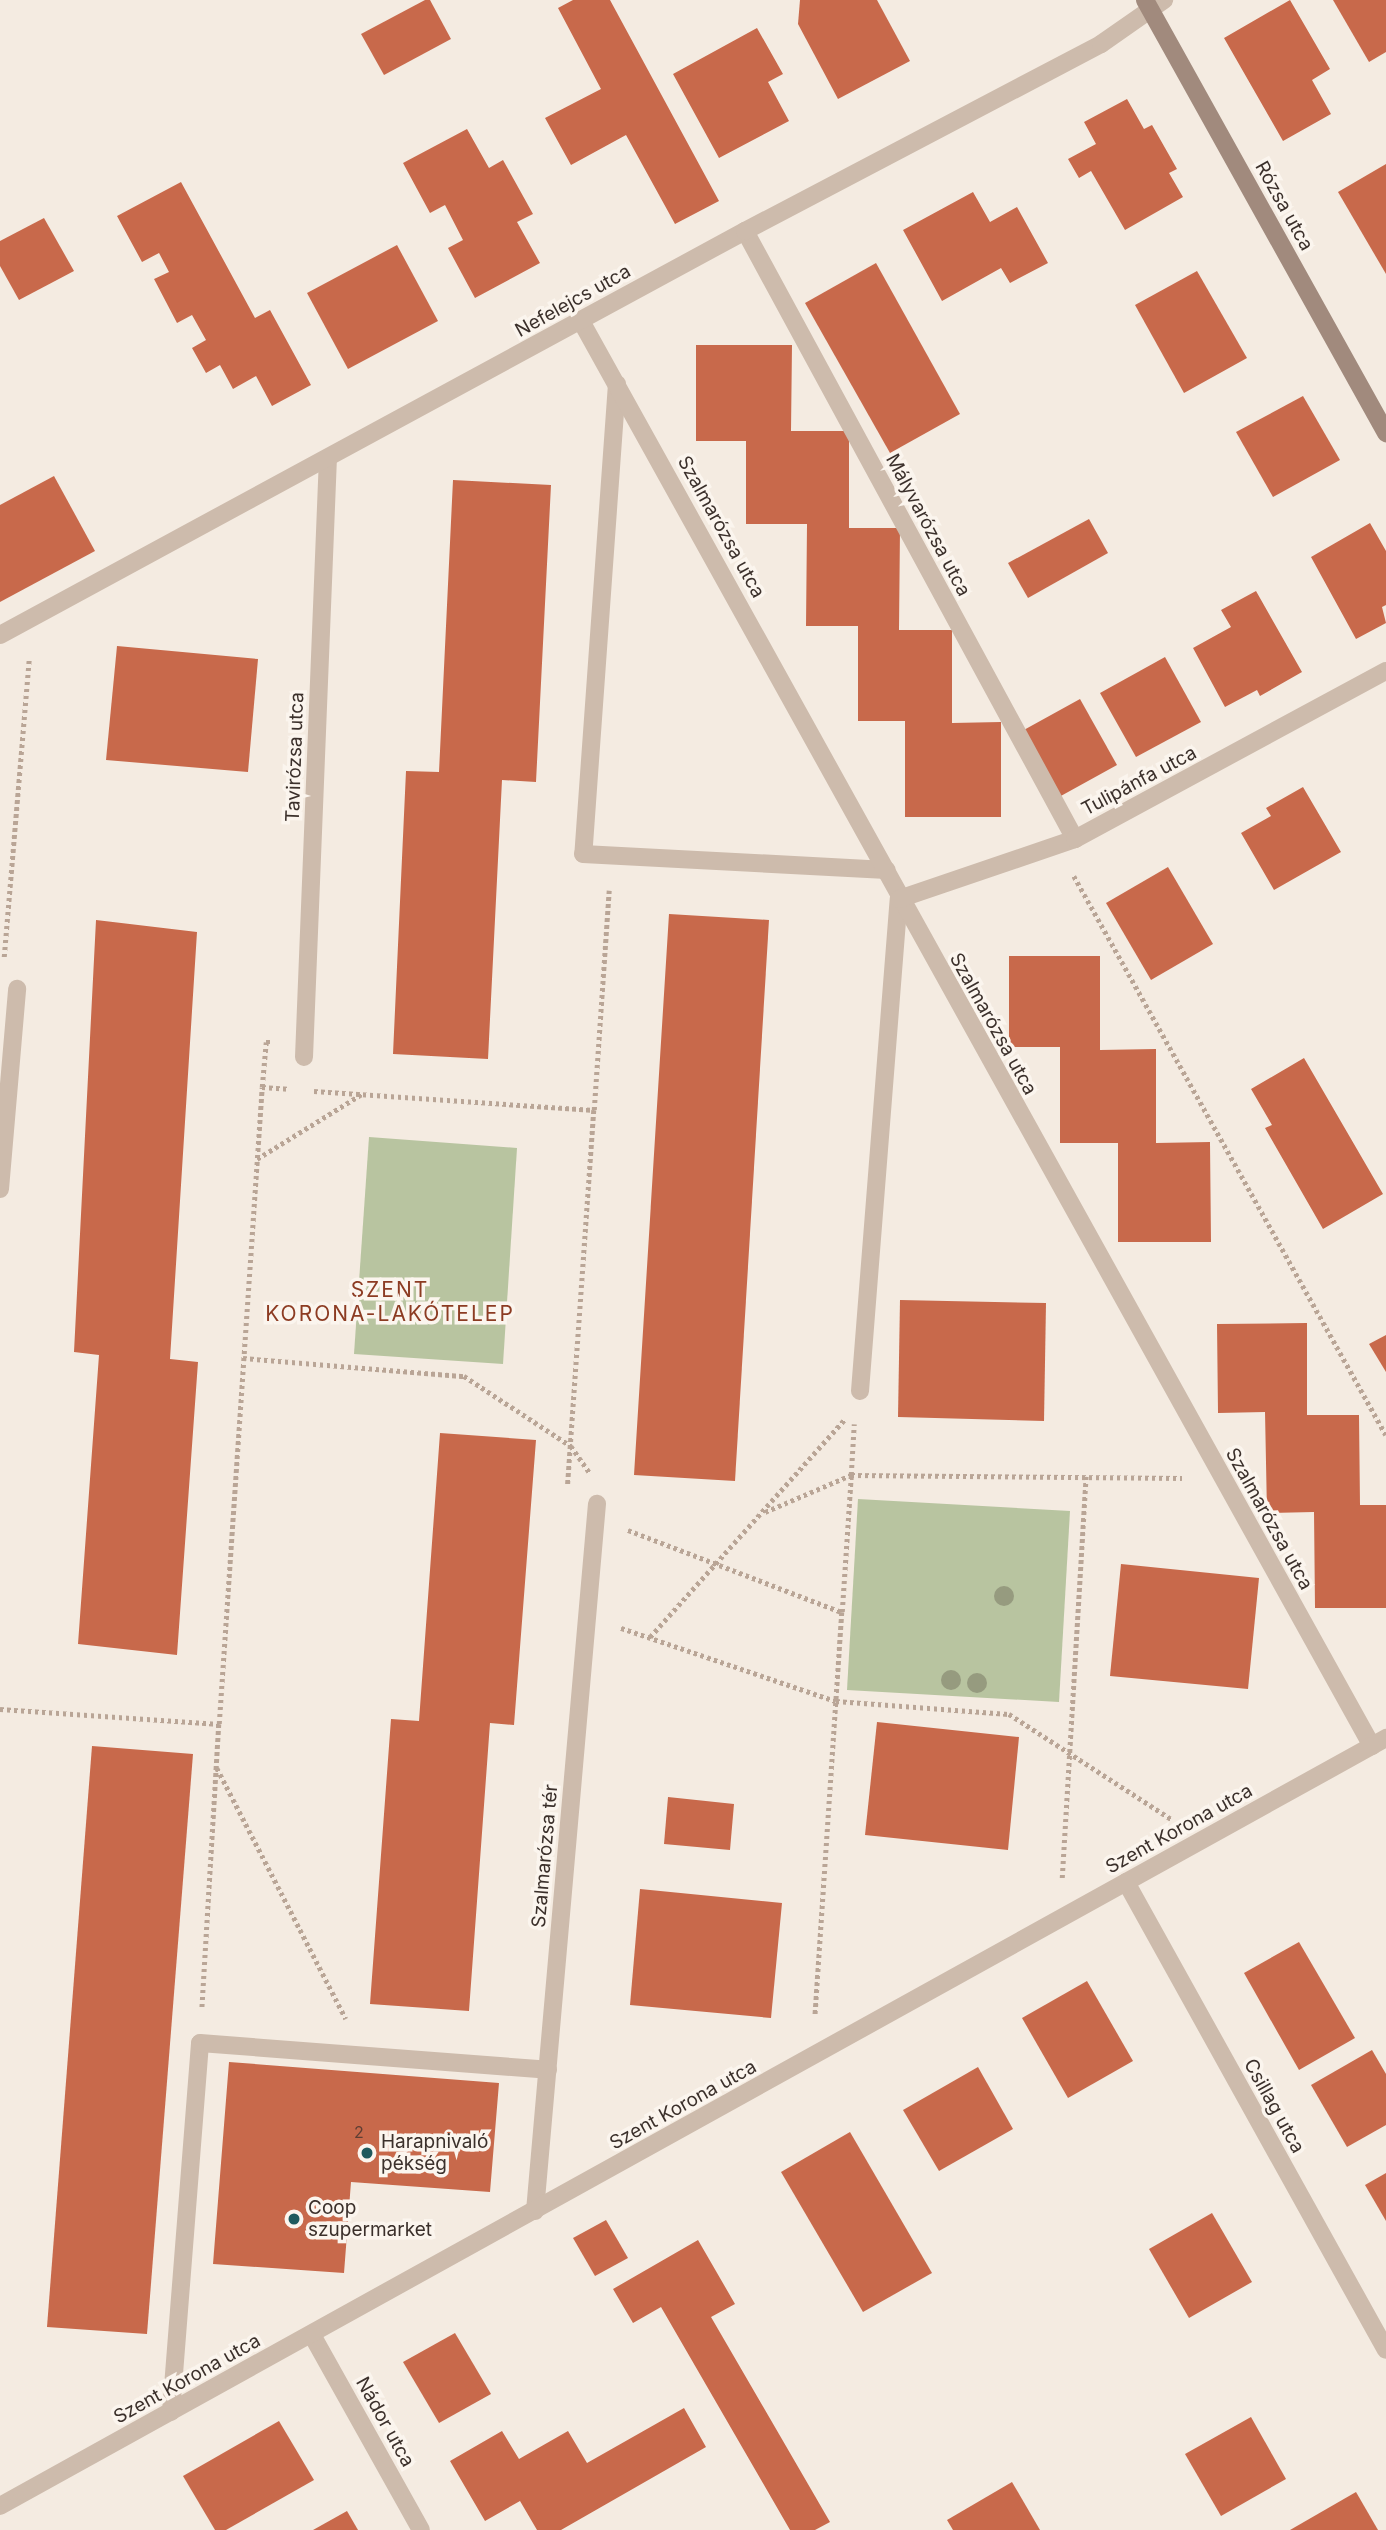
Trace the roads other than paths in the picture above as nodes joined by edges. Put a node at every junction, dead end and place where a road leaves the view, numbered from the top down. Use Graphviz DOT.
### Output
graph roads {
  1 [pos="1153,3"];
  2 [pos="745,232"];
  3 [pos="581,321"];
  4 [pos="617,384"];
  5 [pos="1386,433"];
  6 [pos="328,458"];
  7 [pos="0,635"];
  8 [pos="1386,671"];
  9 [pos="1074,839"];
  10 [pos="887,870"];
  11 [pos="899,899"];
  12 [pos="17,989"];
  13 [pos="304,1057"];
  14 [pos="0,1189"];
  15 [pos="859,1391"];
  16 [pos="597,1504"];
  17 [pos="1379,1742"];
  18 [pos="1126,1882"];
  19 [pos="548,2070"];
  20 [pos="535,2211"];
  21 [pos="312,2335"];
  22 [pos="1386,2350"];
  23 [pos="171,2412"];
  24 [pos="0,2506"];
  25 [pos="421,2530"];
  1 -- 2 [label="street, Nefelejcs utca"];
  1 -- 5 [label="street, Rózsa utca"];
  2 -- 3 [label="street, Nefelejcs utca"];
  2 -- 9 [label="street, Mályvarózsa utca"];
  3 -- 4 [label="street, Szalmarózsa utca"];
  3 -- 6 [label="street, Nefelejcs utca"];
  4 -- 10 [label="street, Szalmarózsa utca"];
  4 -- 10 [label="street"];
  6 -- 7 [label="street, Nefelejcs utca"];
  6 -- 13 [label="street, Tavirózsa utca"];
  8 -- 9 [label="street, Tulipánfa utca"];
  9 -- 11 [label="street, Tulipánfa utca"];
  10 -- 11 [label="street, Szalmarózsa utca"];
  11 -- 15 [label="street"];
  11 -- 17 [label="street, Szalmarózsa utca"];
  12 -- 14 [label="street"];
  16 -- 19 [label="street, Szalmarózsa tér"];
  17 -- 18 [label="street, Szent Korona utca"];
  18 -- 20 [label="street, Szent Korona utca"];
  18 -- 22 [label="street, Csillag utca"];
  19 -- 20 [label="street, Szalmarózsa tér"];
  19 -- 23 [label="street"];
  20 -- 21 [label="street, Szent Korona utca"];
  21 -- 23 [label="street, Szent Korona utca"];
  21 -- 25 [label="street, Nádor utca"];
  23 -- 24 [label="street, Szent Korona utca"];
}
